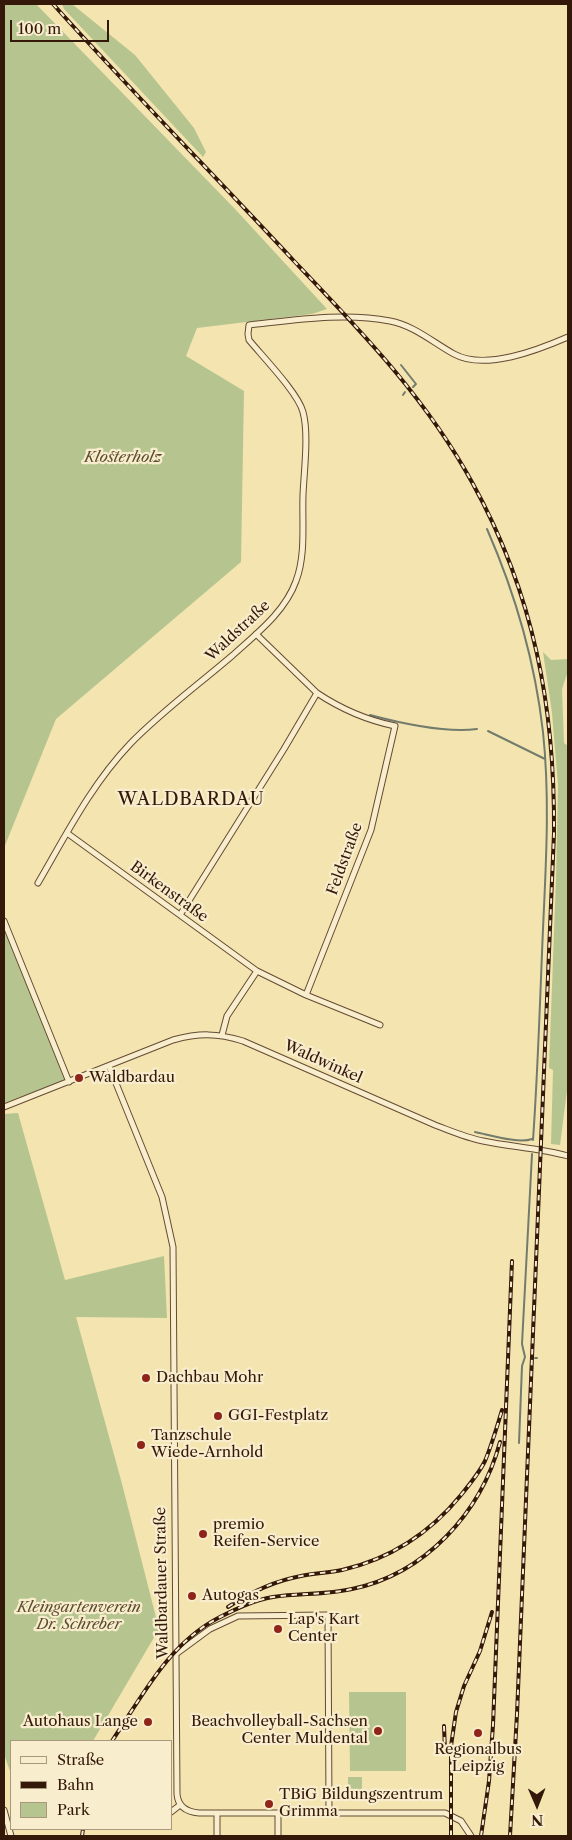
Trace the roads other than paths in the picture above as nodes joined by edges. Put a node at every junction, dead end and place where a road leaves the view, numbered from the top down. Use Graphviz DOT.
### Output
graph roads {
  1 [pos="568,337"];
  2 [pos="256,634"];
  3 [pos="317,693"];
  4 [pos="66,833"];
  5 [pos="38,883"];
  6 [pos="180,915"];
  7 [pos="4,921"];
  8 [pos="257,971"];
  9 [pos="306,996"];
  10 [pos="380,1025"];
  11 [pos="222,1035"];
  12 [pos="109,1066"];
  13 [pos="69,1082"];
  14 [pos="4,1107"];
  15 [pos="568,1156"];
  16 [pos="176,1654"];
  17 [pos="180,1806"];
  18 [pos="172,1811"];
  19 [pos="329,1812"];
  20 [pos="217,1813"];
  21 [pos="278,1813"];
  22 [pos="7,1814"];
  23 [pos="11,1836"];
  24 [pos="217,1836"];
  25 [pos="278,1836"];
  26 [pos="472,1836"];
  1 -- 2 [label="street, Waldstraße"];
  2 -- 3 [label="street"];
  2 -- 4 [label="street, Waldstraße"];
  3 -- 6 [label="street"];
  3 -- 9 [label="street, Feldstraße"];
  4 -- 5 [label="street, Waldstraße"];
  4 -- 6 [label="street, Birkenstraße"];
  6 -- 8 [label="street, Birkenstraße"];
  7 -- 13 [label="street"];
  8 -- 9 [label="street, Birkenstraße"];
  8 -- 11 [label="street"];
  9 -- 10 [label="street, Birkenstraße"];
  11 -- 12 [label="street, Waldwinkel"];
  11 -- 15 [label="street, Waldwinkel"];
  12 -- 13 [label="street, Waldwinkel"];
  12 -- 16 [label="street, Waldbardauer Straße"];
  13 -- 14 [label="street, Waldwinkel"];
  16 -- 17 [label="street, Waldbardauer Straße"];
  16 -- 19 [label="street"];
  17 -- 18 [label="street"];
  17 -- 20 [label="street"];
  19 -- 21 [label="street"];
  19 -- 26 [label="street"];
  20 -- 21 [label="street"];
  20 -- 24 [label="street"];
  21 -- 25 [label="street"];
  22 -- 23 [label="street"];
}
